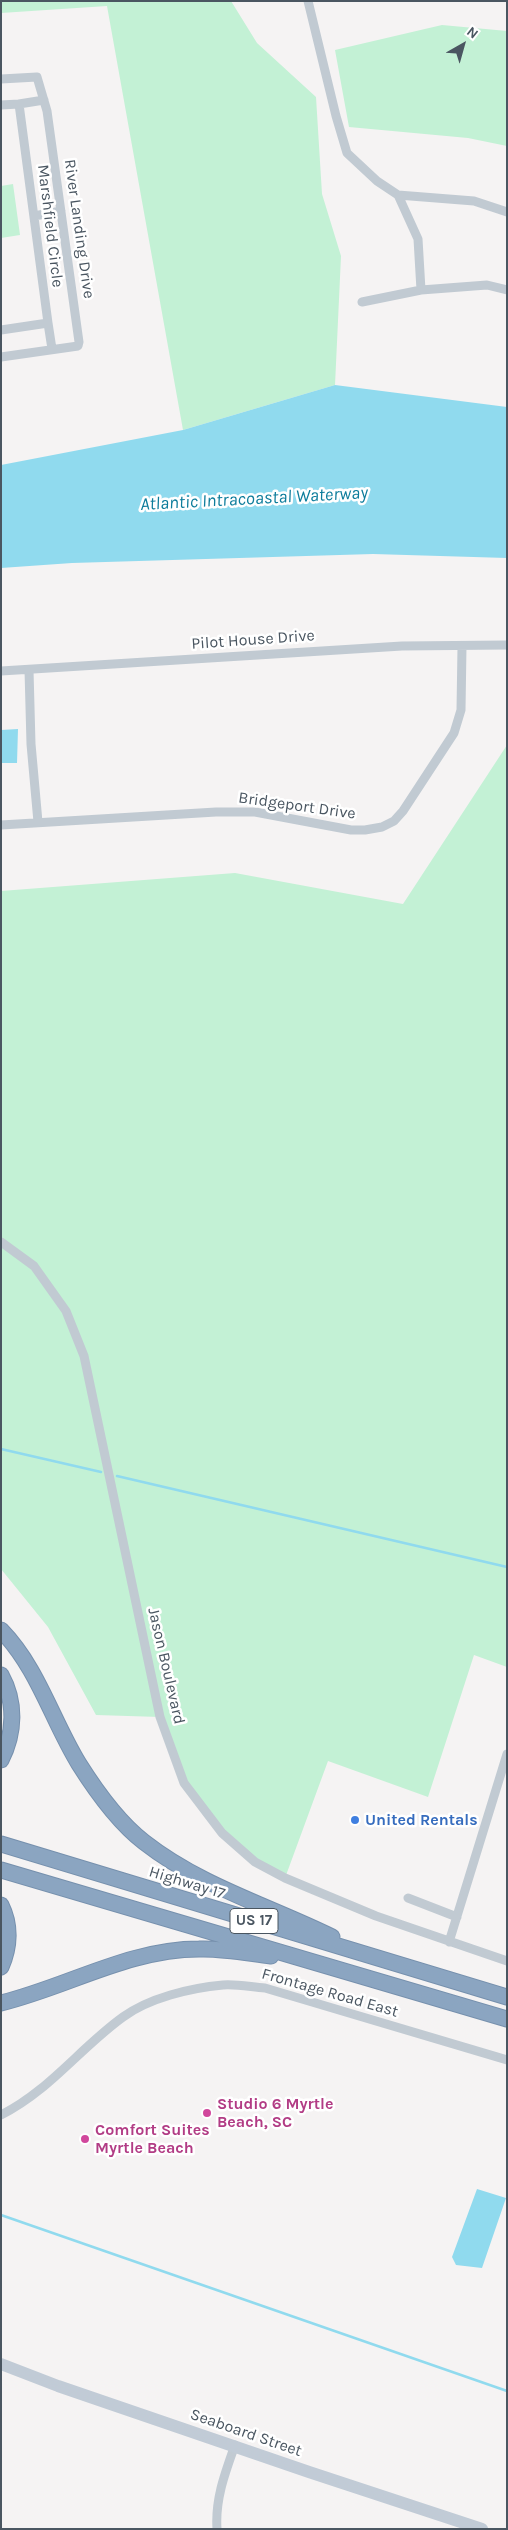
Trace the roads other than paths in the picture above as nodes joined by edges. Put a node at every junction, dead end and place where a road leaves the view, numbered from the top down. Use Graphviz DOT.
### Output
graph roads {
  1 [pos="308,1"];
  2 [pos="1,79"];
  3 [pos="44,100"];
  4 [pos="19,104"];
  5 [pos="1,106"];
  6 [pos="398,195"];
  7 [pos="61,211"];
  8 [pos="507,212"];
  9 [pos="34,216"];
  10 [pos="421,290"];
  11 [pos="507,290"];
  12 [pos="362,302"];
  13 [pos="48,323"];
  14 [pos="1,330"];
  15 [pos="52,350"];
  16 [pos="1,357"];
  17 [pos="507,645"];
  18 [pos="462,647"];
  19 [pos="30,670"];
  20 [pos="1,671"];
  21 [pos="38,822"];
  22 [pos="1,825"];
  23 [pos="1,1242"];
  24 [pos="1,1630"];
  25 [pos="1,1675"];
  26 [pos="507,1754"];
  27 [pos="1,1760"];
  28 [pos="1,1844"];
  29 [pos="1,1870"];
  30 [pos="408,1898"];
  31 [pos="1,1905"];
  32 [pos="457,1917"];
  33 [pos="449,1942"];
  34 [pos="374,1958"];
  35 [pos="307,1959"];
  36 [pos="507,1961"];
  37 [pos="1,1967"];
  38 [pos="507,1997"];
  39 [pos="1,2004"];
  40 [pos="507,2018"];
  41 [pos="507,2060"];
  42 [pos="1,2115"];
  43 [pos="1,2364"];
  44 [pos="235,2445"];
  45 [pos="218,2529"];
  46 [pos="482,2529"];
  1 -- 6 [label="street"];
  2 -- 3 [label="street, River Landing Drive"];
  3 -- 4 [label="street"];
  3 -- 7 [label="street, River Landing Drive"];
  4 -- 5 [label="street"];
  4 -- 9 [label="street, Marshfield Circle"];
  6 -- 8 [label="street"];
  6 -- 10 [label="street"];
  7 -- 9 [label="street"];
  7 -- 15 [label="street, River Landing Drive"];
  9 -- 13 [label="street, Marshfield Circle"];
  10 -- 11 [label="street"];
  10 -- 12 [label="street"];
  13 -- 14 [label="street"];
  13 -- 15 [label="street, Marshfield Circle"];
  15 -- 16 [label="street, River Landing Drive"];
  17 -- 18 [label="street, Pilot House Drive"];
  18 -- 19 [label="street, Pilot House Drive"];
  18 -- 21 [label="street, Bridgeport Drive"];
  19 -- 20 [label="street, Pilot House Drive"];
  19 -- 21 [label="street"];
  21 -- 22 [label="street, Bridgeport Drive"];
  23 -- 33 [label="street, Jason Boulevard"];
  24 -- 34 [label="highway"];
  25 -- 27 [label="highway"];
  26 -- 32 [label="street"];
  28 -- 34 [label="highway, Highway 17 / US 17"];
  29 -- 35 [label="highway, US 17"];
  30 -- 32 [label="street"];
  31 -- 37 [label="highway"];
  32 -- 33 [label="street"];
  33 -- 36 [label="street, Jason Boulevard"];
  34 -- 38 [label="highway, Highway 17 / US 17"];
  35 -- 39 [label="highway"];
  35 -- 40 [label="highway, US 17"];
  41 -- 42 [label="street, Frontage Road East"];
  43 -- 44 [label="street, Seaboard Street"];
  44 -- 45 [label="street"];
  44 -- 46 [label="street, Seaboard Street"];
}
